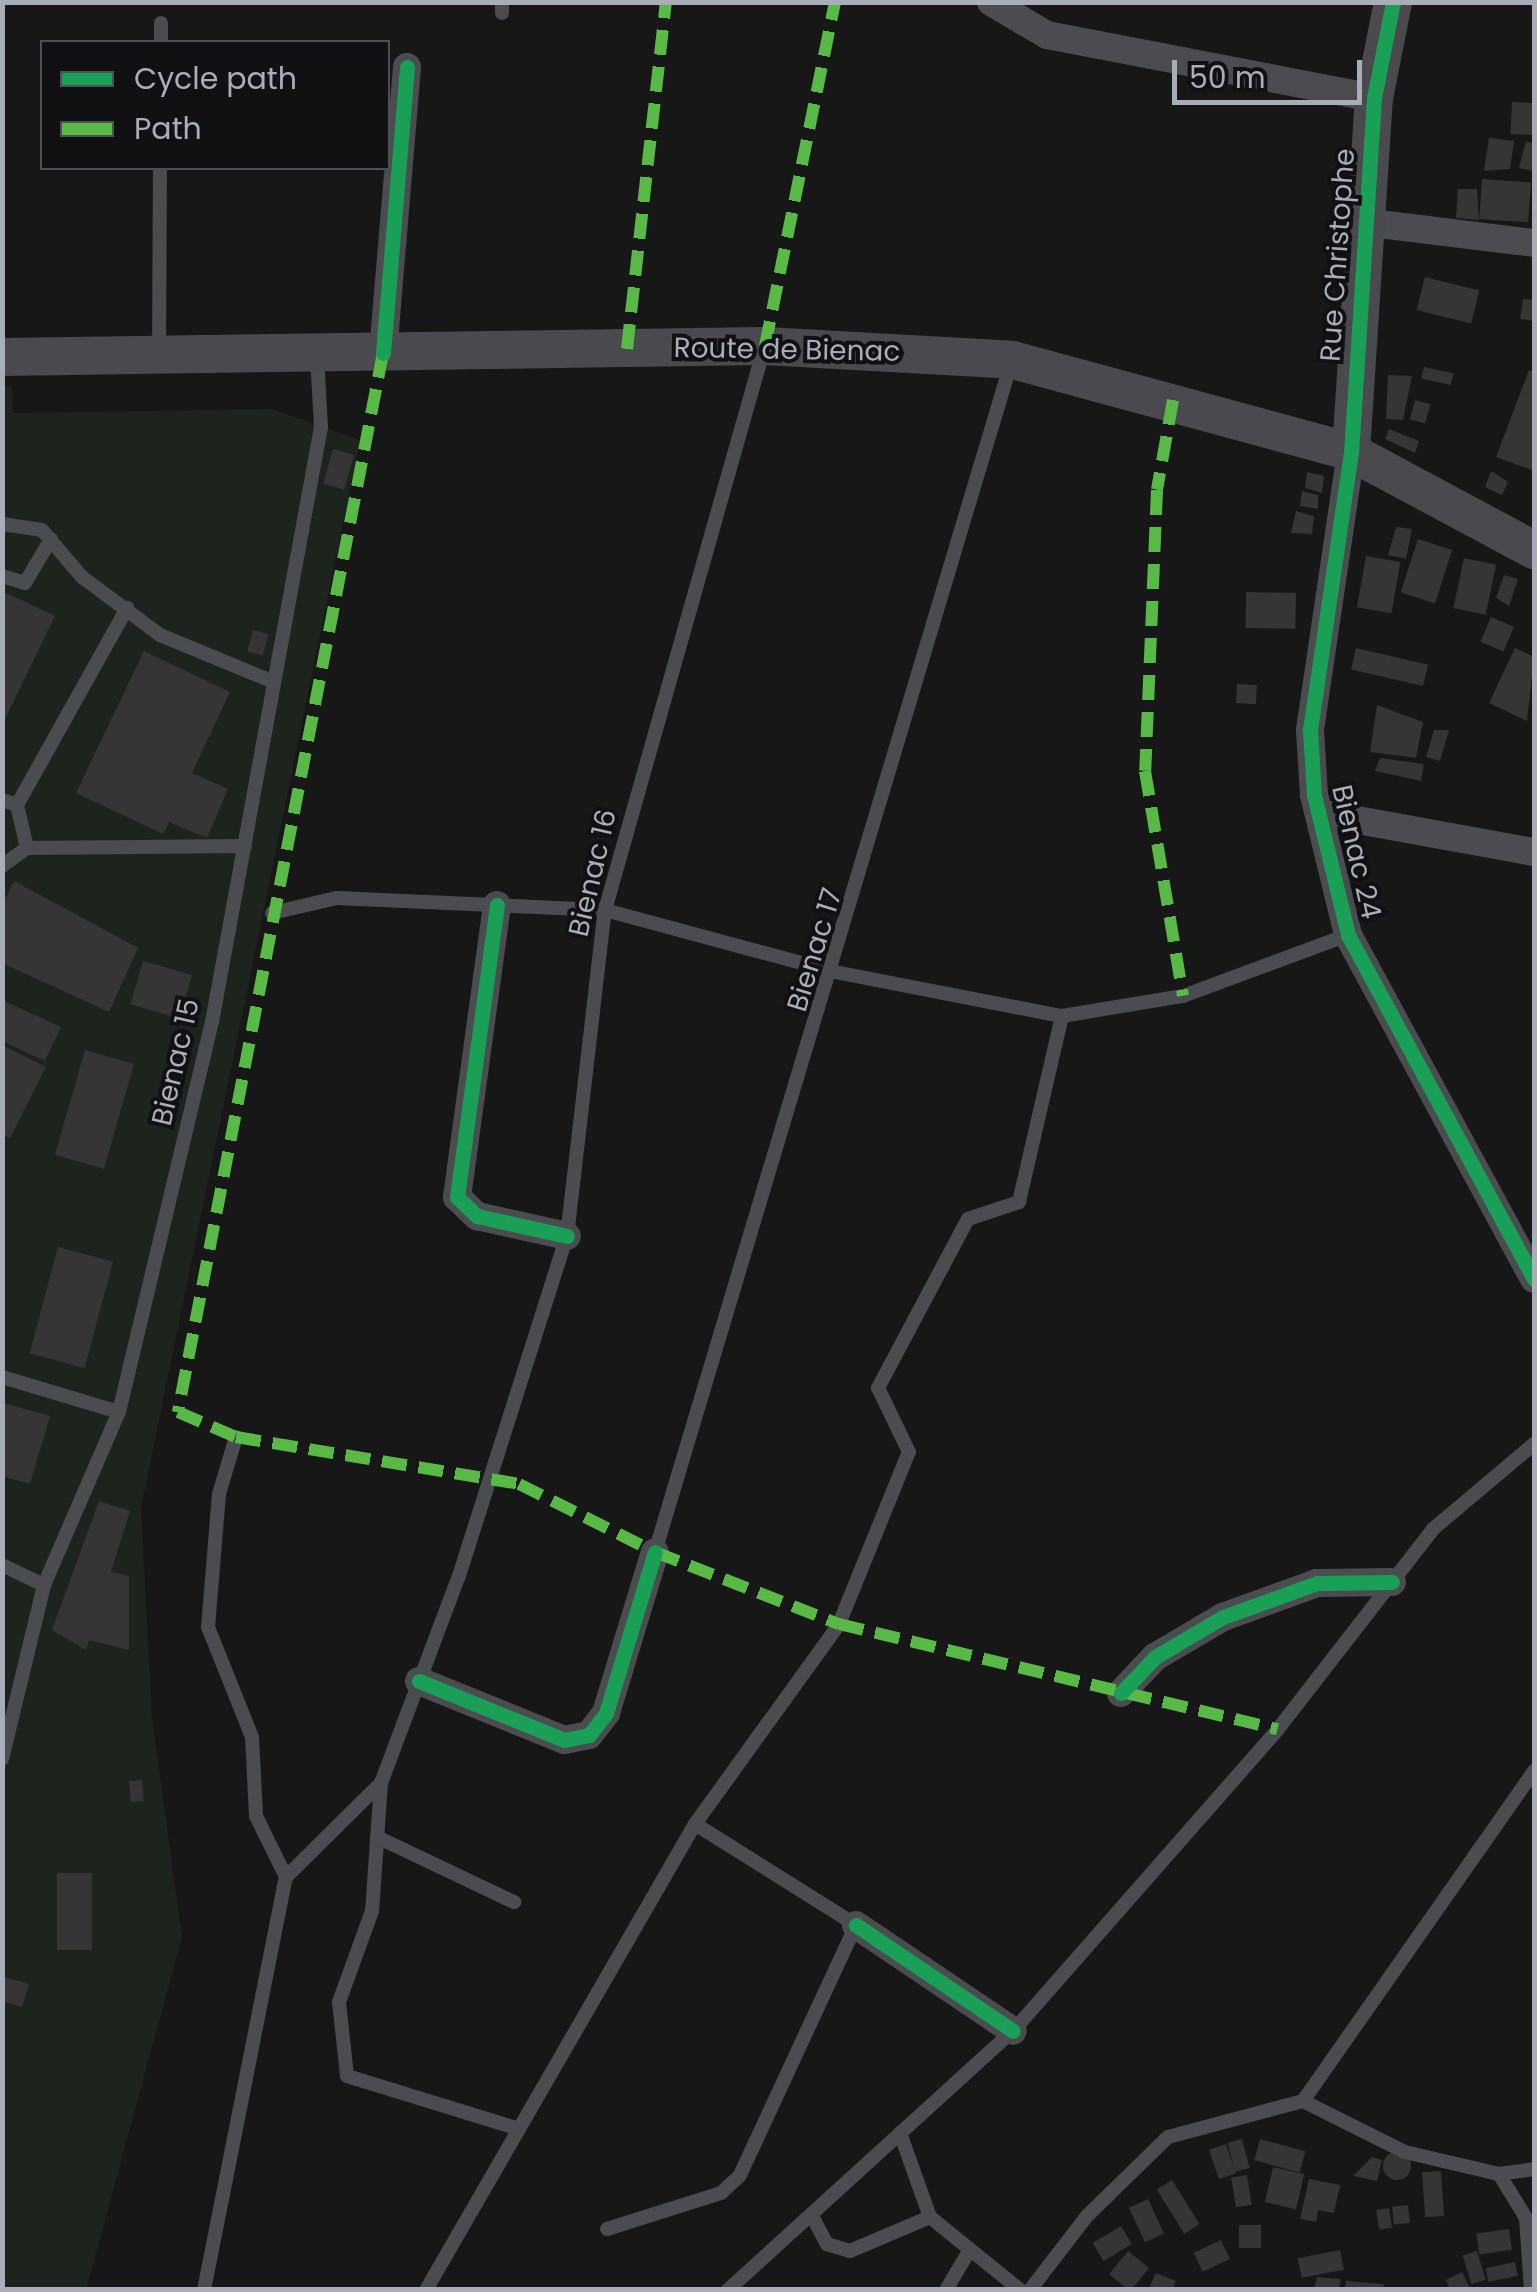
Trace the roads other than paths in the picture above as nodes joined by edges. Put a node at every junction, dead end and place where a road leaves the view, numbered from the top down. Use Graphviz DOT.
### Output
graph roads {
  1 [pos="991,2"];
  2 [pos="1393,2"];
  3 [pos="161,23"];
  4 [pos="161,40"];
  5 [pos="407,67"];
  6 [pos="1374,98"];
  7 [pos="160,170"];
  8 [pos="1363,222"];
  9 [pos="1534,244"];
  10 [pos="765,346"];
  11 [pos="383,353"];
  12 [pos="159,355"];
  13 [pos="317,356"];
  14 [pos="2,357"];
  15 [pos="1013,360"];
  16 [pos="1350,452"];
  17 [pos="2,524"];
  18 [pos="50,539"];
  19 [pos="1534,550"];
  20 [pos="2,576"];
  21 [pos="127,608"];
  22 [pos="274,682"];
  23 [pos="10,802"];
  24 [pos="1319,813"];
  25 [pos="245,846"];
  26 [pos="27,848"];
  27 [pos="1534,852"];
  28 [pos="2,866"];
  29 [pos="497,905"];
  30 [pos="605,910"];
  31 [pos="272,913"];
  32 [pos="1348,935"];
  33 [pos="836,972"];
  34 [pos="1062,1016"];
  35 [pos="567,1236"];
  36 [pos="1534,1279"];
  37 [pos="2,1377"];
  38 [pos="119,1412"];
  39 [pos="236,1437"];
  40 [pos="1534,1444"];
  41 [pos="655,1552"];
  42 [pos="2,1565"];
  43 [pos="1392,1582"];
  44 [pos="44,1585"];
  45 [pos="419,1680"];
  46 [pos="1120,1693"];
  47 [pos="2,1759"];
  48 [pos="1534,1771"];
  49 [pos="381,1782"];
  50 [pos="695,1824"];
  51 [pos="377,1837"];
  52 [pos="286,1877"];
  53 [pos="514,1902"];
  54 [pos="856,1924"];
  55 [pos="1013,2030"];
  56 [pos="1303,2102"];
  57 [pos="519,2128"];
  58 [pos="900,2133"];
  59 [pos="1534,2168"];
  60 [pos="1499,2174"];
  61 [pos="812,2216"];
  62 [pos="930,2217"];
  63 [pos="607,2228"];
  64 [pos="968,2253"];
  65 [pos="204,2290"];
  66 [pos="426,2290"];
  67 [pos="728,2290"];
  68 [pos="946,2290"];
  69 [pos="1020,2290"];
  70 [pos="1030,2290"];
  71 [pos="1531,2290"];
  1 -- 6 [label="street"];
  2 -- 6 [label="main road, Rue Christophe"];
  3 -- 4 [label="lane"];
  5 -- 11 [label="street"];
  6 -- 8 [label="main road, Rue Christophe"];
  7 -- 12 [label="lane"];
  8 -- 9 [label="street"];
  8 -- 16 [label="main road, Rue Christophe"];
  10 -- 11 [label="main road, Route de Bienac"];
  10 -- 15 [label="main road, Route de Bienac"];
  10 -- 30 [label="lane, Bienac 16"];
  11 -- 13 [label="main road, Route de Bienac"];
  12 -- 13 [label="main road, Route de Bienac"];
  12 -- 14 [label="main road, Route de Bienac"];
  13 -- 22 [label="lane, Bienac 15"];
  15 -- 16 [label="main road, Route de Bienac"];
  15 -- 33 [label="lane, Bienac 17"];
  16 -- 19 [label="main road, Route de Bienac"];
  16 -- 24 [label="street, Bienac 24"];
  17 -- 18 [label="lane"];
  18 -- 20 [label="lane"];
  18 -- 21 [label="lane"];
  21 -- 22 [label="lane"];
  21 -- 23 [label="lane"];
  22 -- 25 [label="lane, Bienac 15"];
  23 -- 26 [label="lane"];
  24 -- 27 [label="street"];
  24 -- 32 [label="street, Bienac 24"];
  25 -- 26 [label="lane"];
  25 -- 38 [label="lane, Bienac 15"];
  26 -- 28 [label="lane"];
  29 -- 30 [label="lane"];
  29 -- 31 [label="lane"];
  29 -- 35 [label="street"];
  30 -- 33 [label="lane"];
  30 -- 35 [label="lane, Bienac 16"];
  32 -- 34 [label="lane"];
  32 -- 36 [label="street, Bienac 24"];
  33 -- 34 [label="lane"];
  33 -- 41 [label="lane, Bienac 17"];
  34 -- 50 [label="lane"];
  35 -- 45 [label="lane, Bienac 16"];
  37 -- 38 [label="lane"];
  38 -- 44 [label="lane, Bienac 15"];
  39 -- 52 [label="lane"];
  40 -- 43 [label="lane"];
  41 -- 45 [label="street"];
  42 -- 44 [label="lane"];
  43 -- 46 [label="street"];
  43 -- 55 [label="lane"];
  44 -- 47 [label="lane, Bienac 15"];
  45 -- 49 [label="lane, Bienac 16"];
  48 -- 56 [label="lane"];
  49 -- 51 [label="lane"];
  49 -- 52 [label="lane"];
  50 -- 54 [label="lane"];
  50 -- 57 [label="lane"];
  51 -- 53 [label="lane"];
  51 -- 57 [label="lane"];
  52 -- 65 [label="lane"];
  54 -- 55 [label="street"];
  54 -- 63 [label="lane"];
  55 -- 58 [label="lane"];
  56 -- 60 [label="lane"];
  56 -- 70 [label="lane"];
  57 -- 66 [label="lane"];
  58 -- 61 [label="lane"];
  58 -- 62 [label="lane"];
  59 -- 60 [label="lane"];
  60 -- 71 [label="lane"];
  61 -- 62 [label="lane"];
  61 -- 67 [label="lane"];
  62 -- 64 [label="lane"];
  64 -- 68 [label="lane"];
  64 -- 69 [label="lane"];
}
